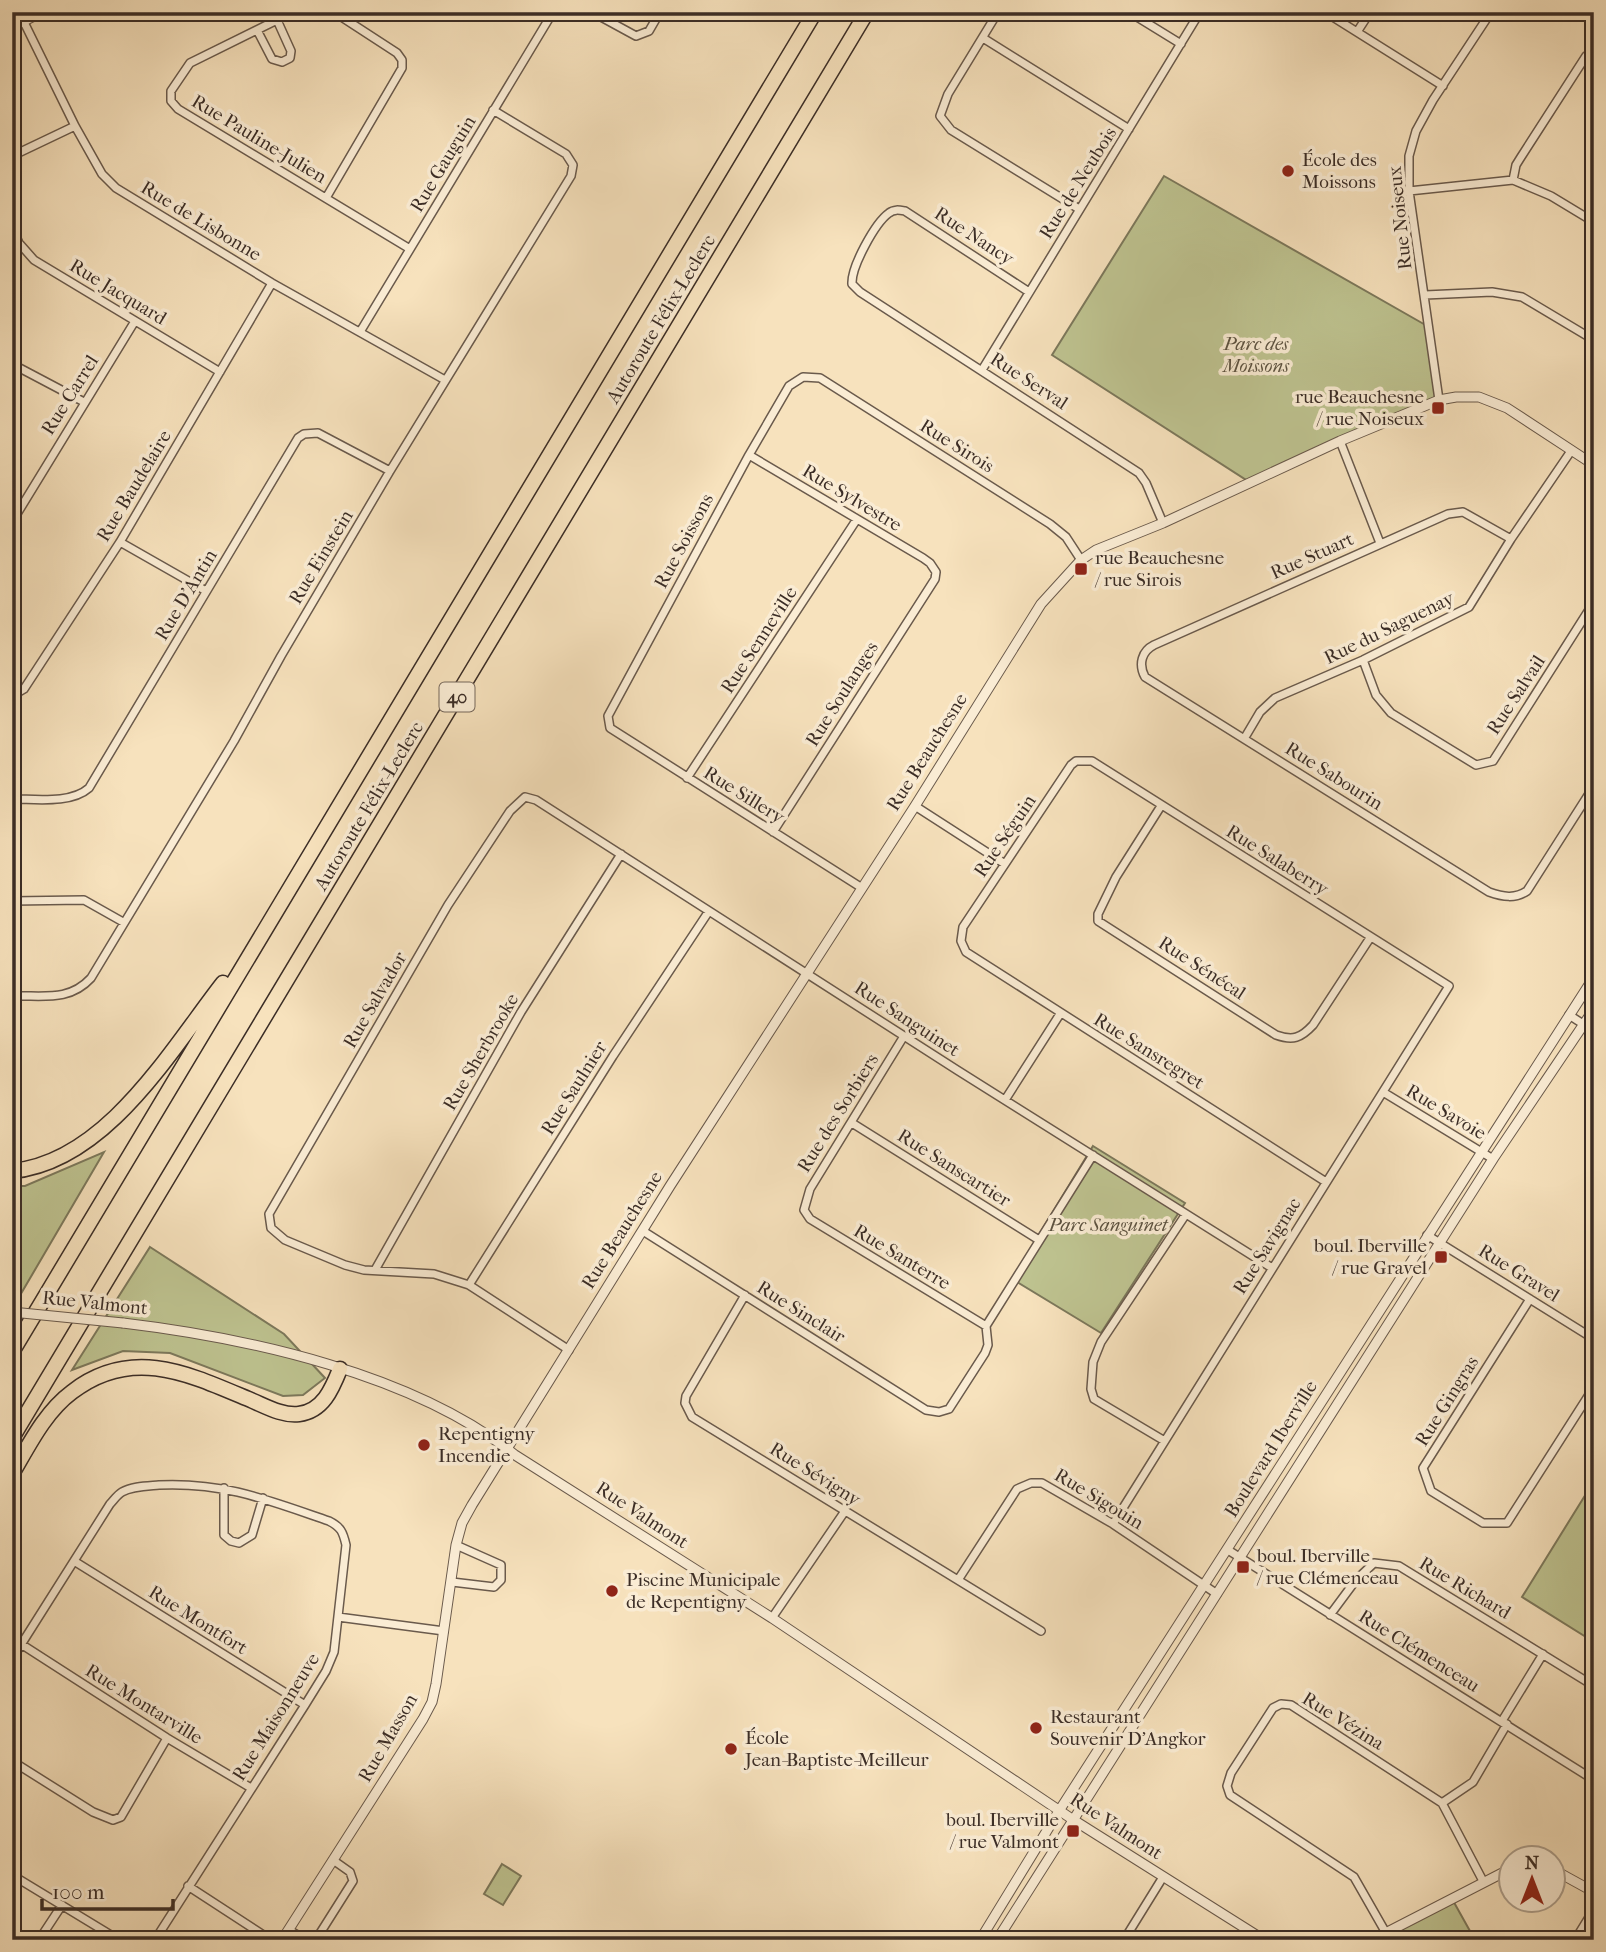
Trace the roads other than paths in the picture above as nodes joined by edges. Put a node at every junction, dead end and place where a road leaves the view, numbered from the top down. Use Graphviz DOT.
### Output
graph roads {
  1 [pos="41,12"];
  2 [pos="293,12"];
  3 [pos="334,12"];
  4 [pos="553,12"];
  5 [pos="592,12"];
  6 [pos="660,12"];
  7 [pos="815,12"];
  8 [pos="867,12"];
  9 [pos="998,12"];
  10 [pos="1129,12"];
  11 [pos="1200,12"];
  12 [pos="1325,12"];
  13 [pos="1370,12"];
  14 [pos="1491,12"];
  15 [pos="21,17"];
  16 [pos="277,20"];
  17 [pos="12,27"];
  18 [pos="257,30"];
  19 [pos="1357,32"];
  20 [pos="983,38"];
  21 [pos="1181,44"];
  22 [pos="1594,52"];
  23 [pos="1443,86"];
  24 [pos="493,110"];
  25 [pos="75,126"];
  26 [pos="1129,129"];
  27 [pos="12,156"];
  28 [pos="1513,180"];
  29 [pos="1409,191"];
  30 [pos="326,198"];
  31 [pos="900,209"];
  32 [pos="1079,209"];
  33 [pos="1594,222"];
  34 [pos="12,228"];
  35 [pos="410,248"];
  36 [pos="272,283"];
  37 [pos="1029,292"];
  38 [pos="1425,295"];
  39 [pos="135,321"];
  40 [pos="360,332"];
  41 [pos="1594,340"];
  42 [pos="12,364"];
  43 [pos="982,370"];
  44 [pos="220,372"];
  45 [pos="803,377"];
  46 [pos="445,380"];
  47 [pos="1439,400"];
  48 [pos="84,402"];
  49 [pos="1340,441"];
  50 [pos="1571,451"];
  51 [pos="748,455"];
  52 [pos="1594,466"];
  53 [pos="390,471"];
  54 [pos="857,519"];
  55 [pos="12,522"];
  56 [pos="1163,523"];
  57 [pos="1511,539"];
  58 [pos="120,542"];
  59 [pos="1380,543"];
  60 [pos="1081,560"];
  61 [pos="936,572"];
  62 [pos="206,591"];
  63 [pos="1594,603"];
  64 [pos="1363,660"];
  65 [pos="1142,671"];
  66 [pos="12,696"];
  67 [pos="610,728"];
  68 [pos="1244,739"];
  69 [pos="1088,760"];
  70 [pos="687,778"];
  71 [pos="1594,786"];
  72 [pos="526,797"];
  73 [pos="12,799"];
  74 [pos="1584,802"];
  75 [pos="915,806"];
  76 [pos="1161,806"];
  77 [pos="1594,809"];
  78 [pos="773,832"];
  79 [pos="621,854"];
  80 [pos="1005,863"];
  81 [pos="862,888"];
  82 [pos="12,901"];
  83 [pos="709,911"];
  84 [pos="123,922"];
  85 [pos="1370,937"];
  86 [pos="259,939"];
  87 [pos="961,941"];
  88 [pos="807,972"];
  89 [pos="1594,977"];
  90 [pos="1449,986"];
  91 [pos="12,996"];
  92 [pos="1594,1009"];
  93 [pos="1060,1014"];
  94 [pos="1569,1015"];
  95 [pos="1584,1025"];
  96 [pos="1594,1031"];
  97 [pos="904,1035"];
  98 [pos="1383,1091"];
  99 [pos="1005,1100"];
  100 [pos="852,1123"];
  101 [pos="1481,1151"];
  102 [pos="1093,1156"];
  103 [pos="1493,1158"];
  104 [pos="12,1171"];
  105 [pos="1326,1182"];
  106 [pos="804,1210"];
  107 [pos="1186,1214"];
  108 [pos="643,1231"];
  109 [pos="1427,1235"];
  110 [pos="1039,1240"];
  111 [pos="1440,1243"];
  112 [pos="1272,1268"];
  113 [pos="375,1270"];
  114 [pos="469,1285"];
  115 [pos="745,1295"];
  116 [pos="1530,1299"];
  117 [pos="12,1312"];
  118 [pos="986,1326"];
  119 [pos="1594,1339"];
  120 [pos="569,1350"];
  121 [pos="12,1352"];
  122 [pos="340,1369"];
  123 [pos="1594,1387"];
  124 [pos="12,1438"];
  125 [pos="1163,1440"];
  126 [pos="506,1448"];
  127 [pos="12,1474"];
  128 [pos="224,1488"];
  129 [pos="263,1498"];
  130 [pos="845,1511"];
  131 [pos="1113,1524"];
  132 [pos="456,1545"];
  133 [pos="1228,1550"];
  134 [pos="1240,1559"];
  135 [pos="74,1561"];
  136 [pos="958,1580"];
  137 [pos="452,1582"];
  138 [pos="1205,1585"];
  139 [pos="1217,1594"];
  140 [pos="1331,1615"];
  141 [pos="338,1617"];
  142 [pos="772,1618"];
  143 [pos="1041,1630"];
  144 [pos="444,1631"];
  145 [pos="21,1644"];
  146 [pos="1543,1654"];
  147 [pos="12,1659"];
  148 [pos="1594,1686"];
  149 [pos="306,1705"];
  150 [pos="1504,1723"];
  151 [pos="167,1738"];
  152 [pos="12,1761"];
  153 [pos="1594,1780"];
  154 [pos="251,1788"];
  155 [pos="1442,1802"];
  156 [pos="1059,1811"];
  157 [pos="1072,1819"];
  158 [pos="333,1860"];
  159 [pos="1498,1874"];
  160 [pos="12,1875"];
  161 [pos="1163,1877"];
  162 [pos="1568,1878"];
  163 [pos="1483,1881"];
  164 [pos="188,1886"];
  165 [pos="1594,1892"];
  166 [pos="62,1905"];
  167 [pos="1594,1909"];
  168 [pos="289,1930"];
  169 [pos="1386,1933"];
  170 [pos="39,1940"];
  171 [pos="119,1940"];
  172 [pos="155,1940"];
  173 [pos="271,1940"];
  174 [pos="282,1940"];
  175 [pos="306,1940"];
  176 [pos="312,1940"];
  177 [pos="979,1940"];
  178 [pos="997,1940"];
  179 [pos="1124,1940"];
  180 [pos="1264,1940"];
  181 [pos="1372,1940"];
  182 [pos="1575,1940"];
  1 -- 15 [label="street"];
  2 -- 16 [label="street, Rue Pauline-Julien"];
  3 -- 30 [label="street, Rue Pauline-Julien"];
  4 -- 24 [label="street, Rue Gauguin"];
  5 -- 6 [label="street"];
  7 -- 86 [label="highway, Autoroute Félix-Leclerc / 40"];
  8 -- 124 [label="highway, Autoroute Félix-Leclerc / 40"];
  9 -- 20 [label="street"];
  10 -- 21 [label="street"];
  11 -- 21 [label="street, Rue de Neubois"];
  12 -- 19 [label="street"];
  13 -- 19 [label="street"];
  14 -- 23 [label="street, Rue Noiseux"];
  15 -- 17 [label="street"];
  15 -- 25 [label="street, Rue de Lisbonne"];
  16 -- 18 [label="street, Rue Pauline-Julien"];
  16 -- 18 [label="street"];
  18 -- 30 [label="street, Rue Pauline-Julien"];
  19 -- 23 [label="street"];
  20 -- 26 [label="street"];
  20 -- 32 [label="street"];
  21 -- 26 [label="street, Rue de Neubois"];
  22 -- 28 [label="street"];
  23 -- 29 [label="street, Rue Noiseux"];
  24 -- 35 [label="street, Rue Gauguin"];
  24 -- 46 [label="street, Rue Einstein"];
  25 -- 27 [label="street"];
  25 -- 36 [label="street, Rue de Lisbonne"];
  26 -- 32 [label="street, Rue de Neubois"];
  28 -- 29 [label="street"];
  28 -- 33 [label="street"];
  29 -- 38 [label="street, Rue Noiseux"];
  30 -- 35 [label="street, Rue Pauline-Julien"];
  31 -- 37 [label="street, Rue Nancy"];
  31 -- 43 [label="street, Rue Serval"];
  32 -- 37 [label="street, Rue de Neubois"];
  34 -- 39 [label="street, Rue Jacquard"];
  35 -- 40 [label="street, Rue Gauguin"];
  36 -- 40 [label="street, Rue de Lisbonne"];
  36 -- 44 [label="street, Rue Baudelaire"];
  37 -- 43 [label="street, Rue de Neubois"];
  38 -- 41 [label="street"];
  38 -- 47 [label="street, Rue Noiseux"];
  39 -- 44 [label="street, Rue Jacquard"];
  39 -- 48 [label="street, Rue Carrel"];
  40 -- 46 [label="street, Rue de Lisbonne"];
  42 -- 48 [label="street"];
  43 -- 56 [label="street, Rue Serval"];
  44 -- 58 [label="street, Rue Baudelaire"];
  45 -- 51 [label="street, Rue Soissons"];
  45 -- 60 [label="street, Rue Sirois"];
  46 -- 53 [label="street, Rue Einstein"];
  47 -- 49 [label="street, Rue Beauchesne"];
  47 -- 50 [label="street, Rue Beauchesne"];
  48 -- 55 [label="street, Rue Carrel"];
  49 -- 56 [label="street, Rue Beauchesne"];
  49 -- 59 [label="street"];
  50 -- 52 [label="street, Rue Beauchesne"];
  50 -- 57 [label="street, Rue du Saguenay"];
  51 -- 54 [label="street, Rue Sylvestre"];
  51 -- 67 [label="street, Rue Soissons"];
  53 -- 62 [label="street, Rue D'Antin"];
  53 -- 84 [label="street, Rue Einstein"];
  54 -- 61 [label="street, Rue Sylvestre"];
  54 -- 70 [label="street, Rue Senneville"];
  56 -- 60 [label="street, Rue Beauchesne"];
  57 -- 59 [label="street, Rue Stuart"];
  57 -- 64 [label="street, Rue du Saguenay"];
  58 -- 62 [label="street"];
  58 -- 66 [label="street, Rue Baudelaire"];
  59 -- 65 [label="street, Rue Stuart"];
  60 -- 75 [label="street, Rue Beauchesne"];
  61 -- 78 [label="street, Rue Soulanges"];
  62 -- 73 [label="street, Rue D'Antin"];
  63 -- 64 [label="street, Rue Salvail"];
  64 -- 68 [label="street, Rue du Saguenay"];
  65 -- 68 [label="street, Rue Sabourin"];
  67 -- 70 [label="street, Rue Sillery"];
  68 -- 74 [label="street, Rue Sabourin"];
  69 -- 76 [label="street, Rue Salaberry"];
  69 -- 80 [label="street, Rue Séguin"];
  70 -- 78 [label="street, Rue Sillery"];
  71 -- 74 [label="street"];
  72 -- 79 [label="street, Rue Sanguinet"];
  72 -- 113 [label="street, Rue Salvador"];
  74 -- 77 [label="street"];
  75 -- 80 [label="street"];
  75 -- 81 [label="street, Rue Beauchesne"];
  76 -- 85 [label="street, Rue Salaberry"];
  76 -- 85 [label="street, Rue Sénécal"];
  78 -- 81 [label="street, Rue Sillery"];
  79 -- 83 [label="street, Rue Sanguinet"];
  79 -- 113 [label="street, Rue Sherbrooke"];
  80 -- 87 [label="street, Rue Séguin"];
  81 -- 88 [label="street, Rue Beauchesne"];
  82 -- 84 [label="street"];
  83 -- 88 [label="street, Rue Sanguinet"];
  83 -- 114 [label="street, Rue Saulnier"];
  84 -- 91 [label="street, Rue Einstein"];
  85 -- 90 [label="street, Rue Salaberry"];
  86 -- 104 [label="highway"];
  86 -- 121 [label="highway, Autoroute Félix-Leclerc / 40"];
  87 -- 93 [label="street, Rue Sansregret"];
  88 -- 97 [label="street, Rue Sanguinet"];
  88 -- 108 [label="street, Rue Beauchesne"];
  89 -- 94 [label="street, Boulevard Iberville"];
  90 -- 98 [label="street, Rue Savignac"];
  92 -- 95 [label="street, Boulevard Iberville"];
  93 -- 99 [label="street"];
  93 -- 105 [label="street, Rue Sansregret"];
  94 -- 95 [label="street"];
  94 -- 101 [label="street, Boulevard Iberville"];
  95 -- 96 [label="street"];
  95 -- 103 [label="street, Boulevard Iberville"];
  97 -- 99 [label="street, Rue Sanguinet"];
  97 -- 100 [label="street, Rue des Sorbiers"];
  98 -- 101 [label="street, Rue Savoie"];
  98 -- 105 [label="street, Rue Savignac"];
  99 -- 102 [label="street, Rue Sanguinet"];
  100 -- 106 [label="street, Rue des Sorbiers"];
  100 -- 110 [label="street, Rue Sanscartier"];
  101 -- 103 [label="street, Rue Savoie"];
  101 -- 109 [label="street, Boulevard Iberville"];
  102 -- 107 [label="street, Rue Sanguinet"];
  102 -- 110 [label="street"];
  103 -- 111 [label="street, Boulevard Iberville"];
  105 -- 112 [label="street, Rue Savignac"];
  106 -- 118 [label="street, Rue Santerre"];
  107 -- 112 [label="street, Rue Sanguinet"];
  107 -- 125 [label="street"];
  108 -- 115 [label="street, Rue Sinclair"];
  108 -- 120 [label="street, Rue Beauchesne"];
  109 -- 111 [label="street, Rue Gravel"];
  109 -- 133 [label="street, Boulevard Iberville"];
  110 -- 118 [label="street"];
  111 -- 116 [label="street, Rue Gravel"];
  111 -- 134 [label="street, Boulevard Iberville"];
  112 -- 125 [label="street, Rue Savignac"];
  113 -- 114 [label="street"];
  114 -- 120 [label="street"];
  115 -- 118 [label="street, Rue Sinclair"];
  115 -- 130 [label="street, Rue Sévigny"];
  116 -- 119 [label="street, Rue Gravel"];
  116 -- 123 [label="street, Rue Gingras"];
  117 -- 122 [label="street, Rue Valmont, bridge"];
  120 -- 126 [label="street, Rue Beauchesne"];
  122 -- 126 [label="street, Rue Valmont"];
  122 -- 127 [label="highway"];
  125 -- 131 [label="street, Rue Savignac"];
  126 -- 132 [label="street, Rue Masson"];
  126 -- 142 [label="street, Rue Valmont"];
  128 -- 129 [label="street, Rue Maisonneuve"];
  128 -- 129 [label="street"];
  128 -- 135 [label="street, Rue Maisonneuve"];
  129 -- 141 [label="street, Rue Maisonneuve"];
  130 -- 136 [label="street, Rue Sévigny"];
  130 -- 142 [label="street"];
  131 -- 136 [label="street, Rue Sigouin"];
  131 -- 138 [label="street, Rue Sigouin"];
  132 -- 137 [label="street, Rue Masson"];
  132 -- 137 [label="street"];
  133 -- 134 [label="street, Rue Clémenceau"];
  133 -- 138 [label="street, Boulevard Iberville"];
  134 -- 139 [label="street, Boulevard Iberville"];
  134 -- 140 [label="street, Rue Clémenceau"];
  135 -- 145 [label="street"];
  135 -- 149 [label="street, Rue Montfort"];
  136 -- 143 [label="street, Rue Sévigny"];
  137 -- 144 [label="street, Rue Masson"];
  138 -- 139 [label="street, Rue Sigouin"];
  138 -- 156 [label="street, Boulevard Iberville"];
  139 -- 157 [label="street, Boulevard Iberville"];
  140 -- 146 [label="street, Rue Richard"];
  140 -- 150 [label="street, Rue Clémenceau"];
  141 -- 144 [label="street"];
  141 -- 149 [label="street, Rue Maisonneuve"];
  142 -- 156 [label="street, Rue Valmont"];
  144 -- 158 [label="street, Rue Masson"];
  145 -- 147 [label="street"];
  145 -- 151 [label="street, Rue Montarville"];
  146 -- 148 [label="street, Rue Richard"];
  146 -- 150 [label="street"];
  149 -- 154 [label="street, Rue Maisonneuve"];
  150 -- 153 [label="street, Rue Clémenceau"];
  150 -- 155 [label="street"];
  151 -- 152 [label="street"];
  151 -- 154 [label="street, Rue Montarville"];
  154 -- 164 [label="street, Rue Maisonneuve"];
  155 -- 163 [label="street, Rue Vézina"];
  155 -- 169 [label="street, Rue Vézina"];
  156 -- 157 [label="street, Rue Valmont"];
  156 -- 177 [label="street, Boulevard Iberville"];
  157 -- 161 [label="street, Rue Valmont"];
  157 -- 178 [label="street, Boulevard Iberville"];
  158 -- 168 [label="street, Rue Masson"];
  158 -- 176 [label="street"];
  159 -- 163 [label="street"];
  160 -- 166 [label="street"];
  161 -- 179 [label="street"];
  161 -- 180 [label="street, Rue Valmont"];
  162 -- 165 [label="street"];
  163 -- 169 [label="street"];
  164 -- 172 [label="street, Rue Maisonneuve"];
  164 -- 173 [label="street"];
  166 -- 170 [label="street"];
  166 -- 171 [label="street"];
  167 -- 182 [label="street"];
  168 -- 174 [label="street, Rue Masson"];
  168 -- 175 [label="street"];
  169 -- 181 [label="street"];
}
